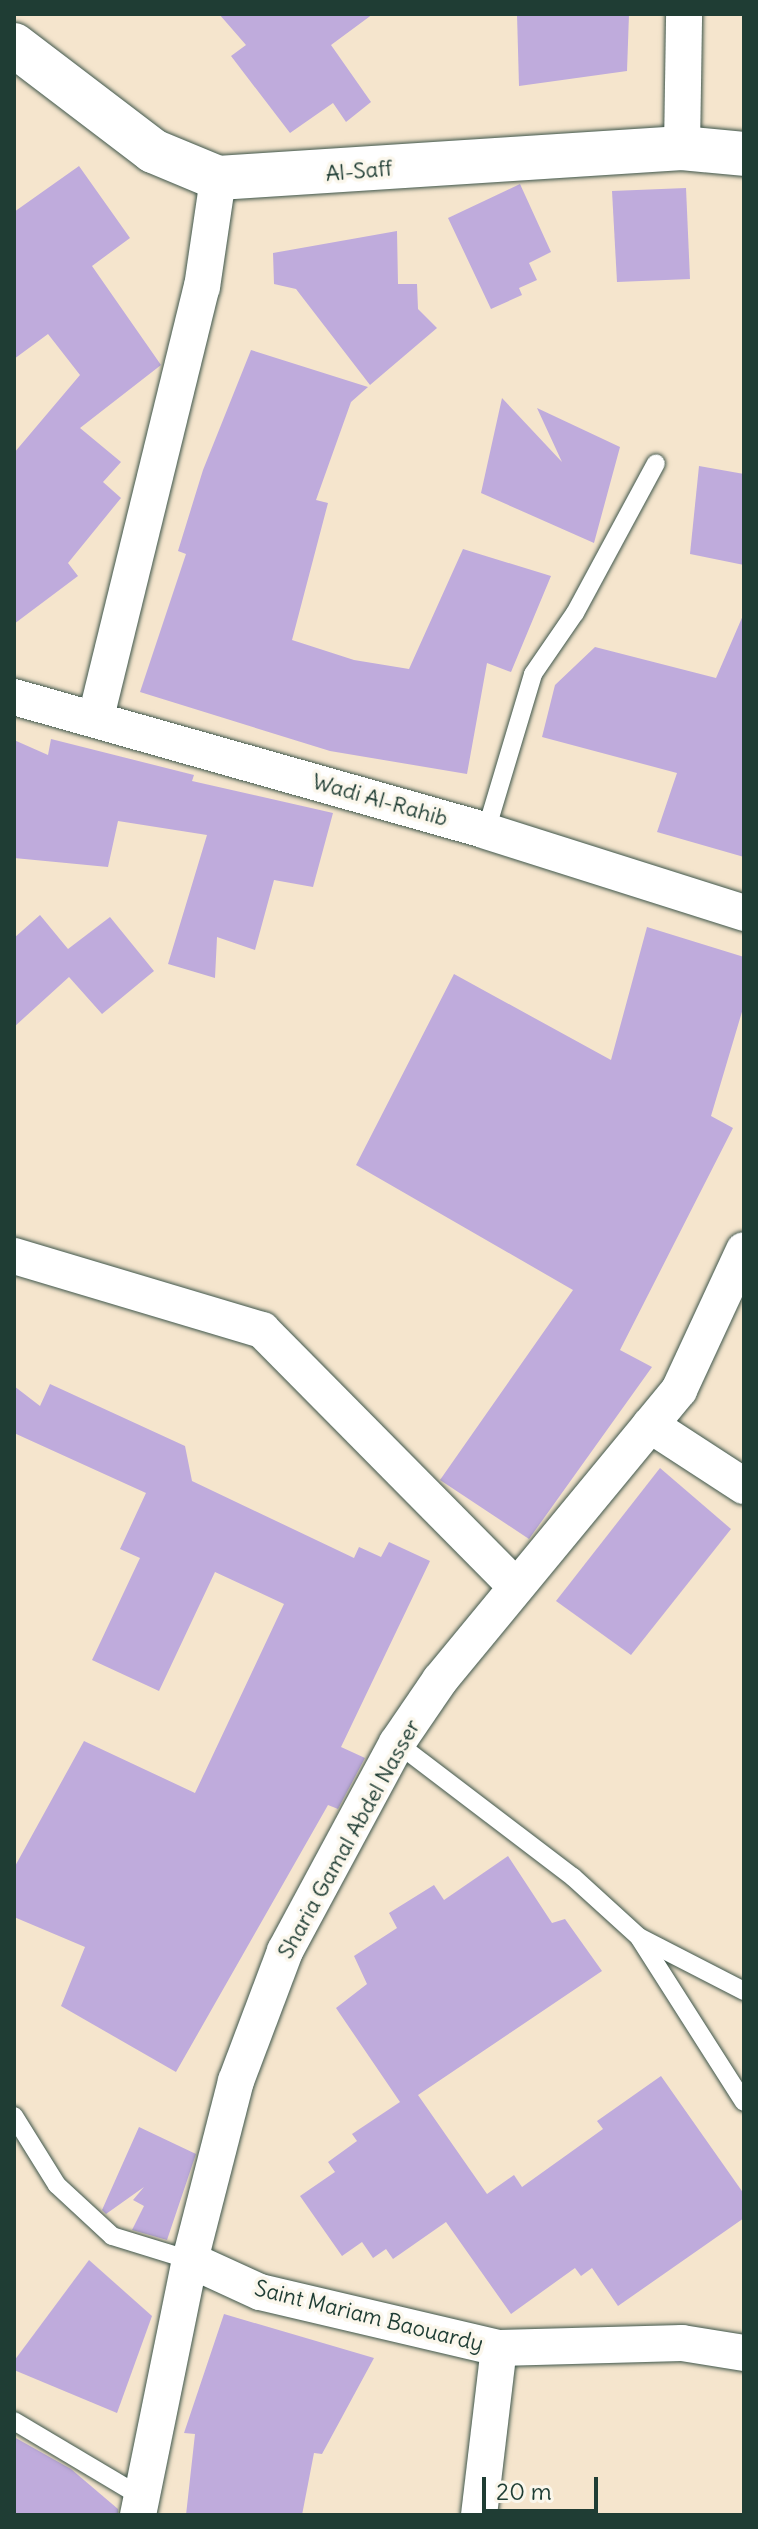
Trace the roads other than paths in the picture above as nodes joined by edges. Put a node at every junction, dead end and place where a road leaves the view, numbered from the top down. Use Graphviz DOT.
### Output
graph roads {
  1 [pos="684,14"];
  2 [pos="14,45"];
  3 [pos="682,148"];
  4 [pos="744,154"];
  5 [pos="218,178"];
  6 [pos="656,463"];
  7 [pos="14,697"];
  8 [pos="96,717"];
  9 [pos="486,831"];
  10 [pos="744,913"];
  11 [pos="744,1250"];
  12 [pos="14,1256"];
  13 [pos="650,1425"];
  14 [pos="744,1486"];
  15 [pos="516,1587"];
  16 [pos="397,1743"];
  17 [pos="639,1937"];
  18 [pos="744,1991"];
  19 [pos="744,2102"];
  20 [pos="14,2116"];
  21 [pos="190,2260"];
  22 [pos="499,2348"];
  23 [pos="744,2353"];
  24 [pos="14,2421"];
  25 [pos="138,2505"];
  26 [pos="479,2515"];
  1 -- 3 [label="street"];
  2 -- 5 [label="street, Al-Saff"];
  3 -- 4 [label="street, Al-Saff"];
  3 -- 5 [label="street, Al-Saff"];
  5 -- 8 [label="street"];
  6 -- 9 [label="lane"];
  7 -- 8 [label="street, Wadi Al-Rahib"];
  8 -- 9 [label="street, Wadi Al-Rahib"];
  9 -- 10 [label="street, Wadi Al-Rahib"];
  11 -- 13 [label="street, Sharia Gamal Abdel Nasser"];
  12 -- 15 [label="street"];
  13 -- 14 [label="street"];
  13 -- 15 [label="street, Sharia Gamal Abdel Nasser"];
  15 -- 16 [label="street, Sharia Gamal Abdel Nasser"];
  16 -- 17 [label="lane"];
  16 -- 21 [label="street, Sharia Gamal Abdel Nasser"];
  17 -- 18 [label="lane"];
  17 -- 19 [label="lane"];
  20 -- 21 [label="lane"];
  21 -- 22 [label="street, Saint Mariam Baouardy"];
  21 -- 25 [label="street, Sharia Gamal Abdel Nasser"];
  22 -- 23 [label="street, Saint Mariam Baouardy"];
  22 -- 26 [label="street"];
  24 -- 25 [label="lane"];
}
